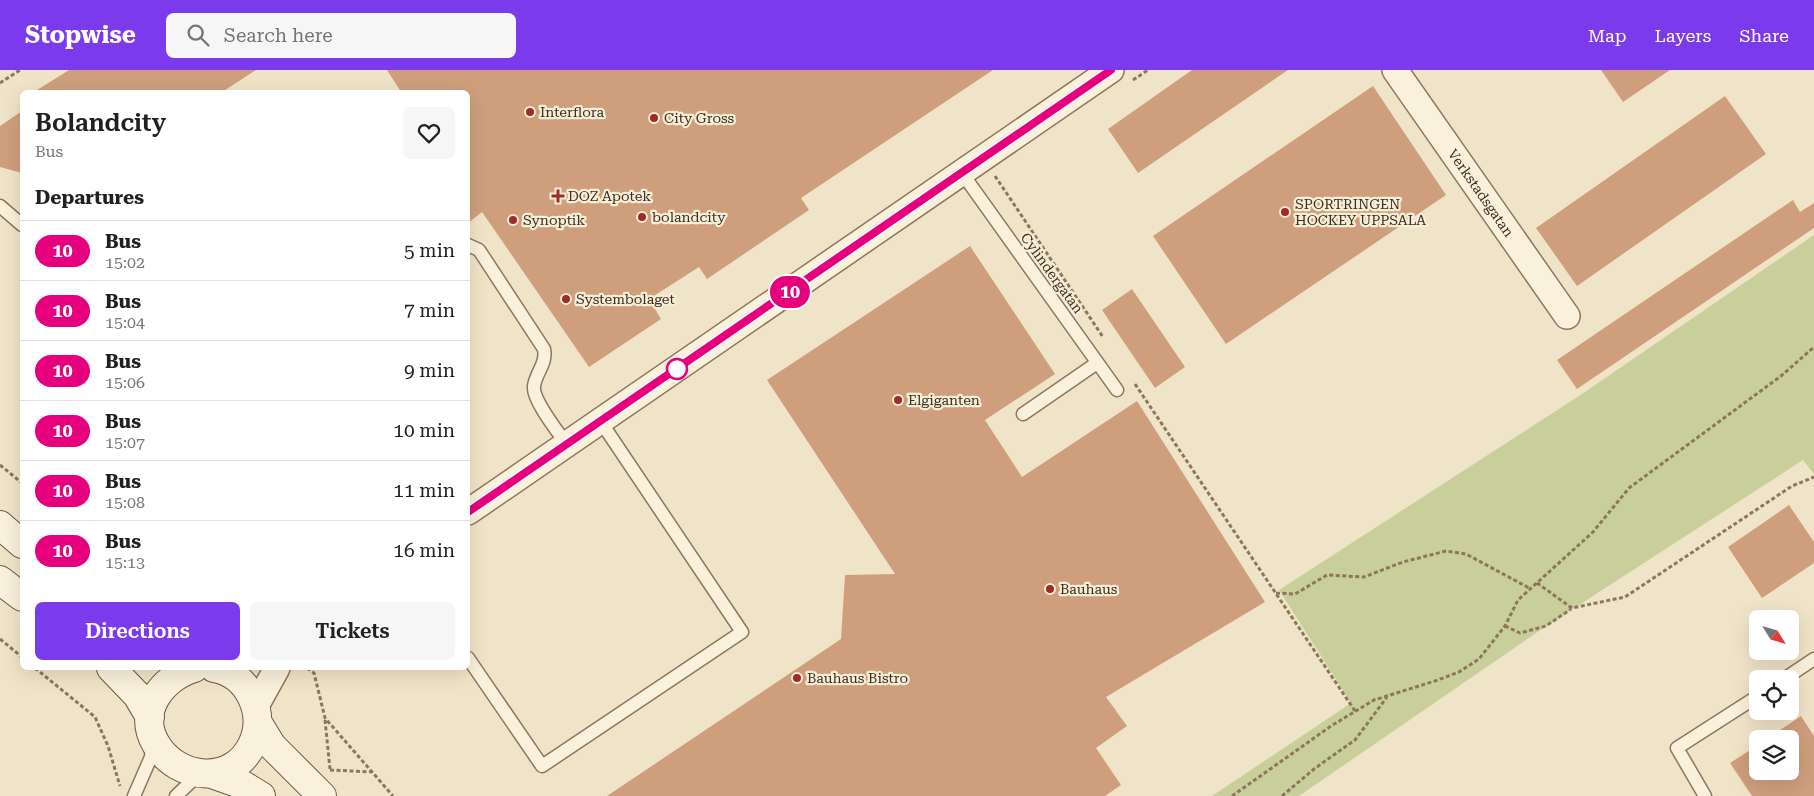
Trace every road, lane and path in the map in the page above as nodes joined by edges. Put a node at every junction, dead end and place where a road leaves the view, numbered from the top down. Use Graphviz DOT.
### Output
graph roads {
  1 [pos="20,70"];
  2 [pos="1111,70"];
  3 [pos="1396,70"];
  4 [pos="0,83"];
  5 [pos="962,173"];
  6 [pos="994,174"];
  7 [pos="0,206"];
  8 [pos="20,223"];
  9 [pos="470,246"];
  10 [pos="1567,316"];
  11 [pos="1104,338"];
  12 [pos="1814,347"];
  13 [pos="1097,363"];
  14 [pos="1132,380"];
  15 [pos="1117,390"];
  16 [pos="1023,414"];
  17 [pos="601,422"];
  18 [pos="567,445"];
  19 [pos="0,464"];
  20 [pos="1814,477"];
  21 [pos="20,481"];
  22 [pos="470,511"];
  23 [pos="0,525"];
  24 [pos="20,542"];
  25 [pos="0,580"];
  26 [pos="1537,583"];
  27 [pos="1530,589"];
  28 [pos="1276,593"];
  29 [pos="20,595"];
  30 [pos="1572,608"];
  31 [pos="1505,626"];
  32 [pos="0,639"];
  33 [pos="20,655"];
  34 [pos="1814,659"];
  35 [pos="470,661"];
  36 [pos="37,670"];
  37 [pos="113,670"];
  38 [pos="196,670"];
  39 [pos="218,670"];
  40 [pos="276,670"];
  41 [pos="310,670"];
  42 [pos="1798,670"];
  43 [pos="314,673"];
  44 [pos="1387,696"];
  45 [pos="1749,702"];
  46 [pos="1355,711"];
  47 [pos="257,714"];
  48 [pos="151,726"];
  49 [pos="330,770"];
  50 [pos="372,772"];
  51 [pos="206,774"];
  52 [pos="134,796"];
  53 [pos="176,796"];
  54 [pos="261,796"];
  55 [pos="322,796"];
  56 [pos="393,796"];
  57 [pos="1232,796"];
  58 [pos="1282,796"];
  59 [pos="1705,796"];
  1 -- 4 [label="path"];
  2 -- 5 [label="street"];
  3 -- 10 [label="street, Verkstadsgatan"];
  5 -- 13 [label="lane, Cylindergatan"];
  5 -- 17 [label="street"];
  6 -- 11 [label="path"];
  7 -- 8 [label="lane"];
  9 -- 18 [label="lane"];
  12 -- 26 [label="path"];
  13 -- 15 [label="lane, Cylindergatan"];
  13 -- 16 [label="lane"];
  14 -- 28 [label="path"];
  17 -- 18 [label="street"];
  17 -- 35 [label="lane"];
  18 -- 22 [label="street"];
  19 -- 21 [label="path"];
  20 -- 30 [label="path"];
  23 -- 24 [label="street"];
  25 -- 29 [label="street"];
  26 -- 27 [label="path"];
  26 -- 30 [label="path"];
  27 -- 28 [label="path"];
  27 -- 31 [label="path"];
  28 -- 46 [label="path"];
  30 -- 31 [label="path"];
  31 -- 44 [label="path"];
  32 -- 33 [label="path"];
  34 -- 42 [label="lane"];
  36 -- 52 [label="path"];
  37 -- 48 [label="street"];
  38 -- 48 [label="street"];
  39 -- 47 [label="street"];
  40 -- 47 [label="street"];
  41 -- 43 [label="path"];
  43 -- 50 [label="path"];
  44 -- 46 [label="path"];
  44 -- 58 [label="path"];
  45 -- 59 [label="lane"];
  46 -- 57 [label="path"];
  47 -- 51 [label="street"];
  47 -- 55 [label="street"];
  48 -- 51 [label="street"];
  48 -- 52 [label="lane"];
  49 -- 50 [label="path"];
  50 -- 56 [label="path"];
  51 -- 53 [label="lane"];
  51 -- 54 [label="street"];
}
